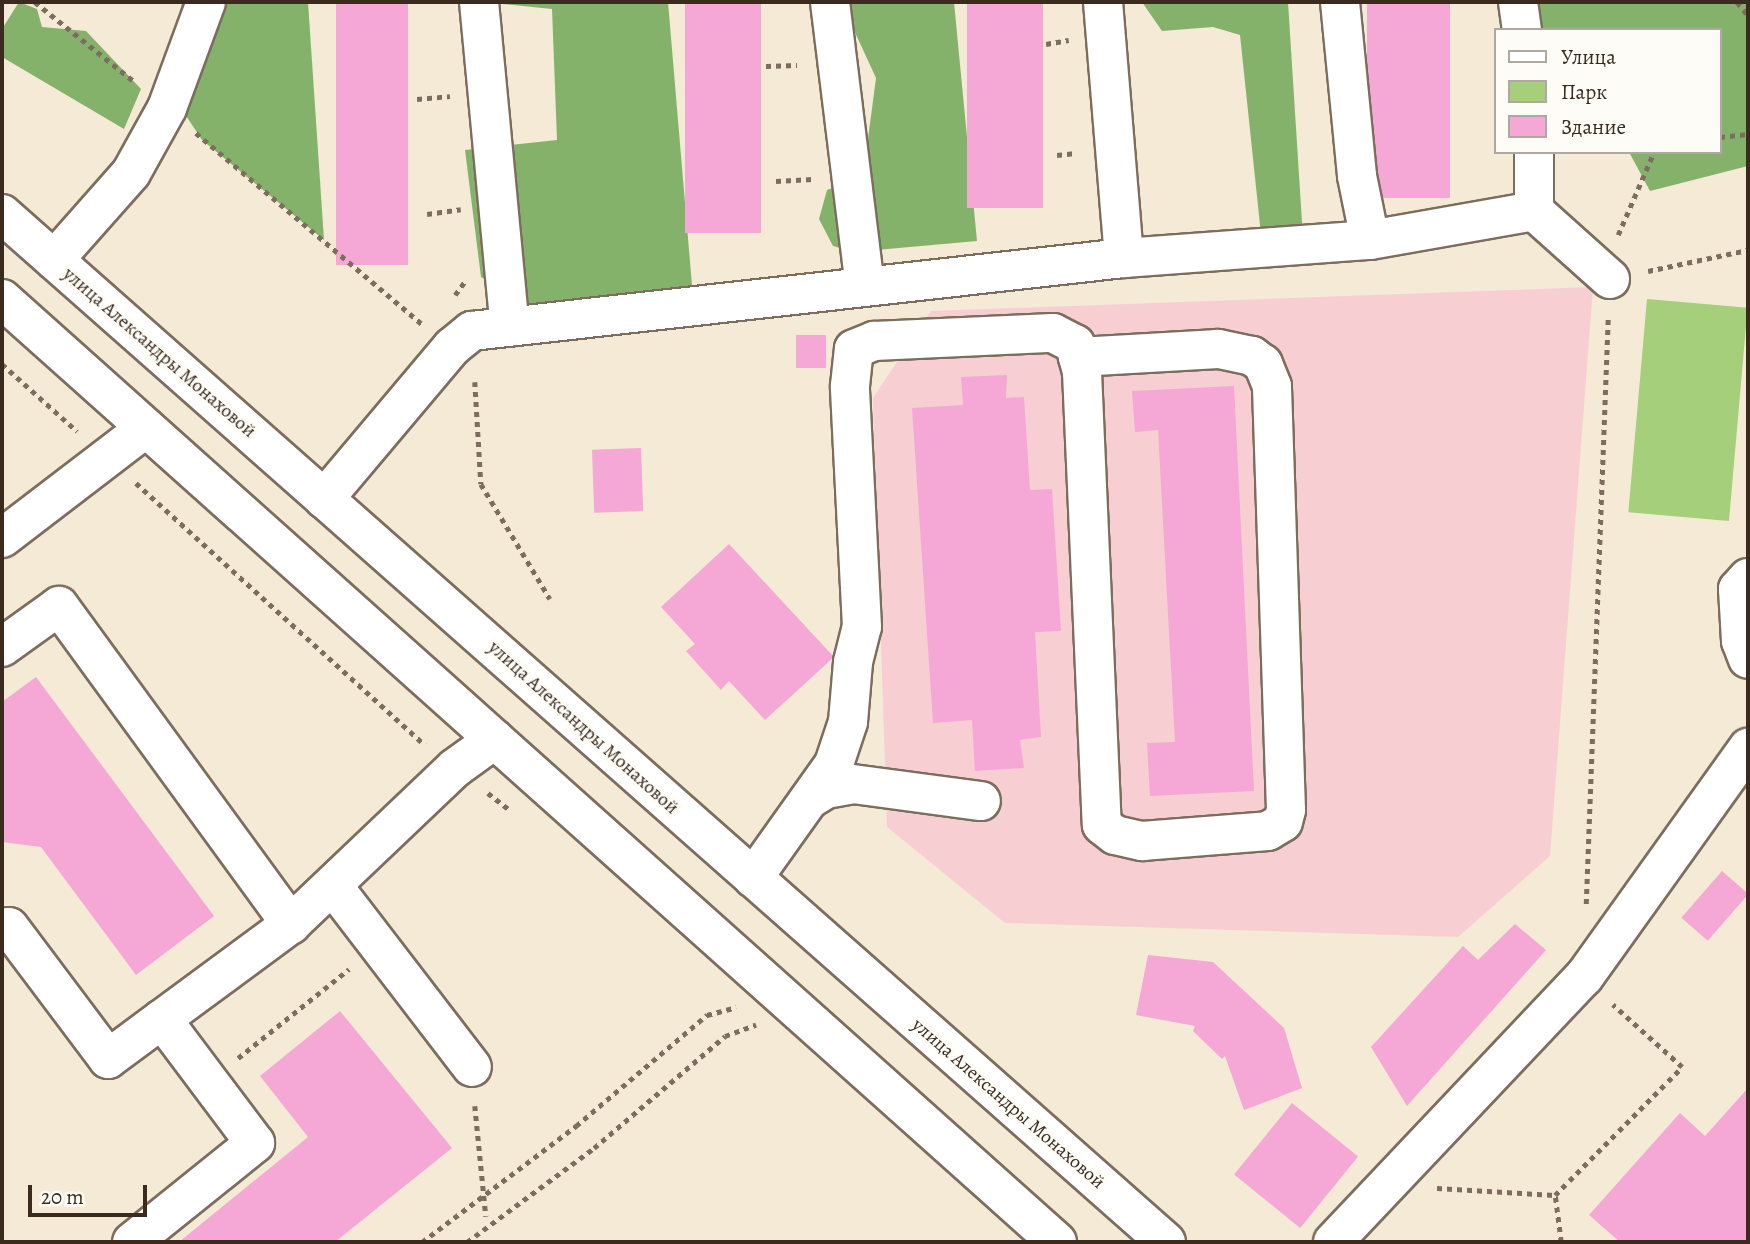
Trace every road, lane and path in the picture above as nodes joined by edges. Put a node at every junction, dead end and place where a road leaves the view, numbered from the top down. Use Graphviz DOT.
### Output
graph roads {
  1 [pos="35,2"];
  2 [pos="206,2"];
  3 [pos="479,2"];
  4 [pos="830,2"];
  5 [pos="1103,2"];
  6 [pos="1340,2"];
  7 [pos="1518,2"];
  8 [pos="1737,2"];
  9 [pos="1748,16"];
  10 [pos="1522,28"];
  11 [pos="800,52"];
  12 [pos="802,64"];
  13 [pos="766,66"];
  14 [pos="803,76"];
  15 [pos="453,84"];
  16 [pos="454,96"];
  17 [pos="417,99"];
  18 [pos="167,108"];
  19 [pos="455,108"];
  20 [pos="1748,134"];
  21 [pos="1722,137"];
  22 [pos="1534,154"];
  23 [pos="1653,154"];
  24 [pos="812,167"];
  25 [pos="814,178"];
  26 [pos="776,181"];
  27 [pos="815,192"];
  28 [pos="464,196"];
  29 [pos="465,208"];
  30 [pos="1534,211"];
  31 [pos="2,214"];
  32 [pos="427,214"];
  33 [pos="466,220"];
  34 [pos="1370,240"];
  35 [pos="1748,250"];
  36 [pos="1124,258"];
  37 [pos="54,260"];
  38 [pos="468,267"];
  39 [pos="1610,279"];
  40 [pos="865,286"];
  41 [pos="2,299"];
  42 [pos="459,326"];
  43 [pos="510,327"];
  44 [pos="1079,357"];
  45 [pos="2,364"];
  46 [pos="146,428"];
  47 [pos="108,457"];
  48 [pos="324,499"];
  49 [pos="11,517"];
  50 [pos="1748,578"];
  51 [pos="550,599"];
  52 [pos="2,647"];
  53 [pos="1748,659"];
  54 [pos="409,732"];
  55 [pos="495,739"];
  56 [pos="1748,748"];
  57 [pos="810,799"];
  58 [pos="981,801"];
  59 [pos="753,878"];
  60 [pos="333,886"];
  61 [pos="1586,908"];
  62 [pos="291,924"];
  63 [pos="2,933"];
  64 [pos="377,947"];
  65 [pos="1584,977"];
  66 [pos="740,1006"];
  67 [pos="162,1019"];
  68 [pos="764,1022"];
  69 [pos="227,1067"];
  70 [pos="472,1067"];
  71 [pos="1387,1185"];
  72 [pos="484,1194"];
  73 [pos="1555,1195"];
  74 [pos="486,1216"];
  75 [pos="132,1242"];
  76 [pos="422,1242"];
  77 [pos="467,1242"];
  78 [pos="1057,1242"];
  79 [pos="1166,1242"];
  80 [pos="1333,1242"];
  81 [pos="1561,1242"];
  1 -- 18 [label="path"];
  2 -- 18 [label="main road"];
  3 -- 43 [label="main road"];
  4 -- 40 [label="main road"];
  5 -- 36 [label="main road"];
  6 -- 34 [label="main road"];
  7 -- 10 [label="main road"];
  8 -- 9 [label="path"];
  11 -- 12 [label="path"];
  12 -- 13 [label="path"];
  12 -- 14 [label="path"];
  15 -- 16 [label="path"];
  16 -- 17 [label="path"];
  16 -- 19 [label="path"];
  18 -- 37 [label="main road"];
  18 -- 42 [label="path"];
  20 -- 21 [label="path"];
  22 -- 30 [label="main road"];
  23 -- 39 [label="path"];
  24 -- 25 [label="path"];
  25 -- 26 [label="path"];
  25 -- 27 [label="path"];
  28 -- 29 [label="path"];
  29 -- 32 [label="path"];
  29 -- 33 [label="path"];
  30 -- 34 [label="main road"];
  30 -- 39 [label="main road"];
  31 -- 37 [label="main road, улица Александры Монаховой"];
  34 -- 36 [label="main road"];
  35 -- 39 [label="path"];
  36 -- 40 [label="main road"];
  37 -- 48 [label="main road, улица Александры Монаховой"];
  38 -- 42 [label="path"];
  39 -- 61 [label="path"];
  40 -- 43 [label="main road"];
  41 -- 46 [label="main road"];
  42 -- 43 [label="main road"];
  42 -- 48 [label="main road"];
  42 -- 51 [label="path"];
  44 -- 44 [label="main road"];
  44 -- 57 [label="main road"];
  45 -- 47 [label="path"];
  46 -- 47 [label="main road"];
  46 -- 55 [label="main road"];
  47 -- 49 [label="main road"];
  47 -- 54 [label="path"];
  48 -- 59 [label="main road, улица Александры Монаховой"];
  50 -- 53 [label="main road"];
  52 -- 62 [label="main road"];
  55 -- 60 [label="main road"];
  55 -- 78 [label="main road"];
  56 -- 65 [label="main road"];
  57 -- 58 [label="main road"];
  57 -- 59 [label="main road"];
  59 -- 79 [label="main road, улица Александры Монаховой"];
  60 -- 62 [label="main road"];
  60 -- 64 [label="main road"];
  62 -- 67 [label="main road"];
  63 -- 67 [label="main road"];
  64 -- 69 [label="path"];
  64 -- 70 [label="main road"];
  65 -- 71 [label="main road"];
  65 -- 73 [label="path"];
  66 -- 72 [label="path"];
  67 -- 75 [label="main road"];
  68 -- 77 [label="path"];
  70 -- 72 [label="path"];
  71 -- 73 [label="path"];
  71 -- 80 [label="main road"];
  72 -- 74 [label="path"];
  72 -- 76 [label="path"];
  73 -- 81 [label="path"];
}
